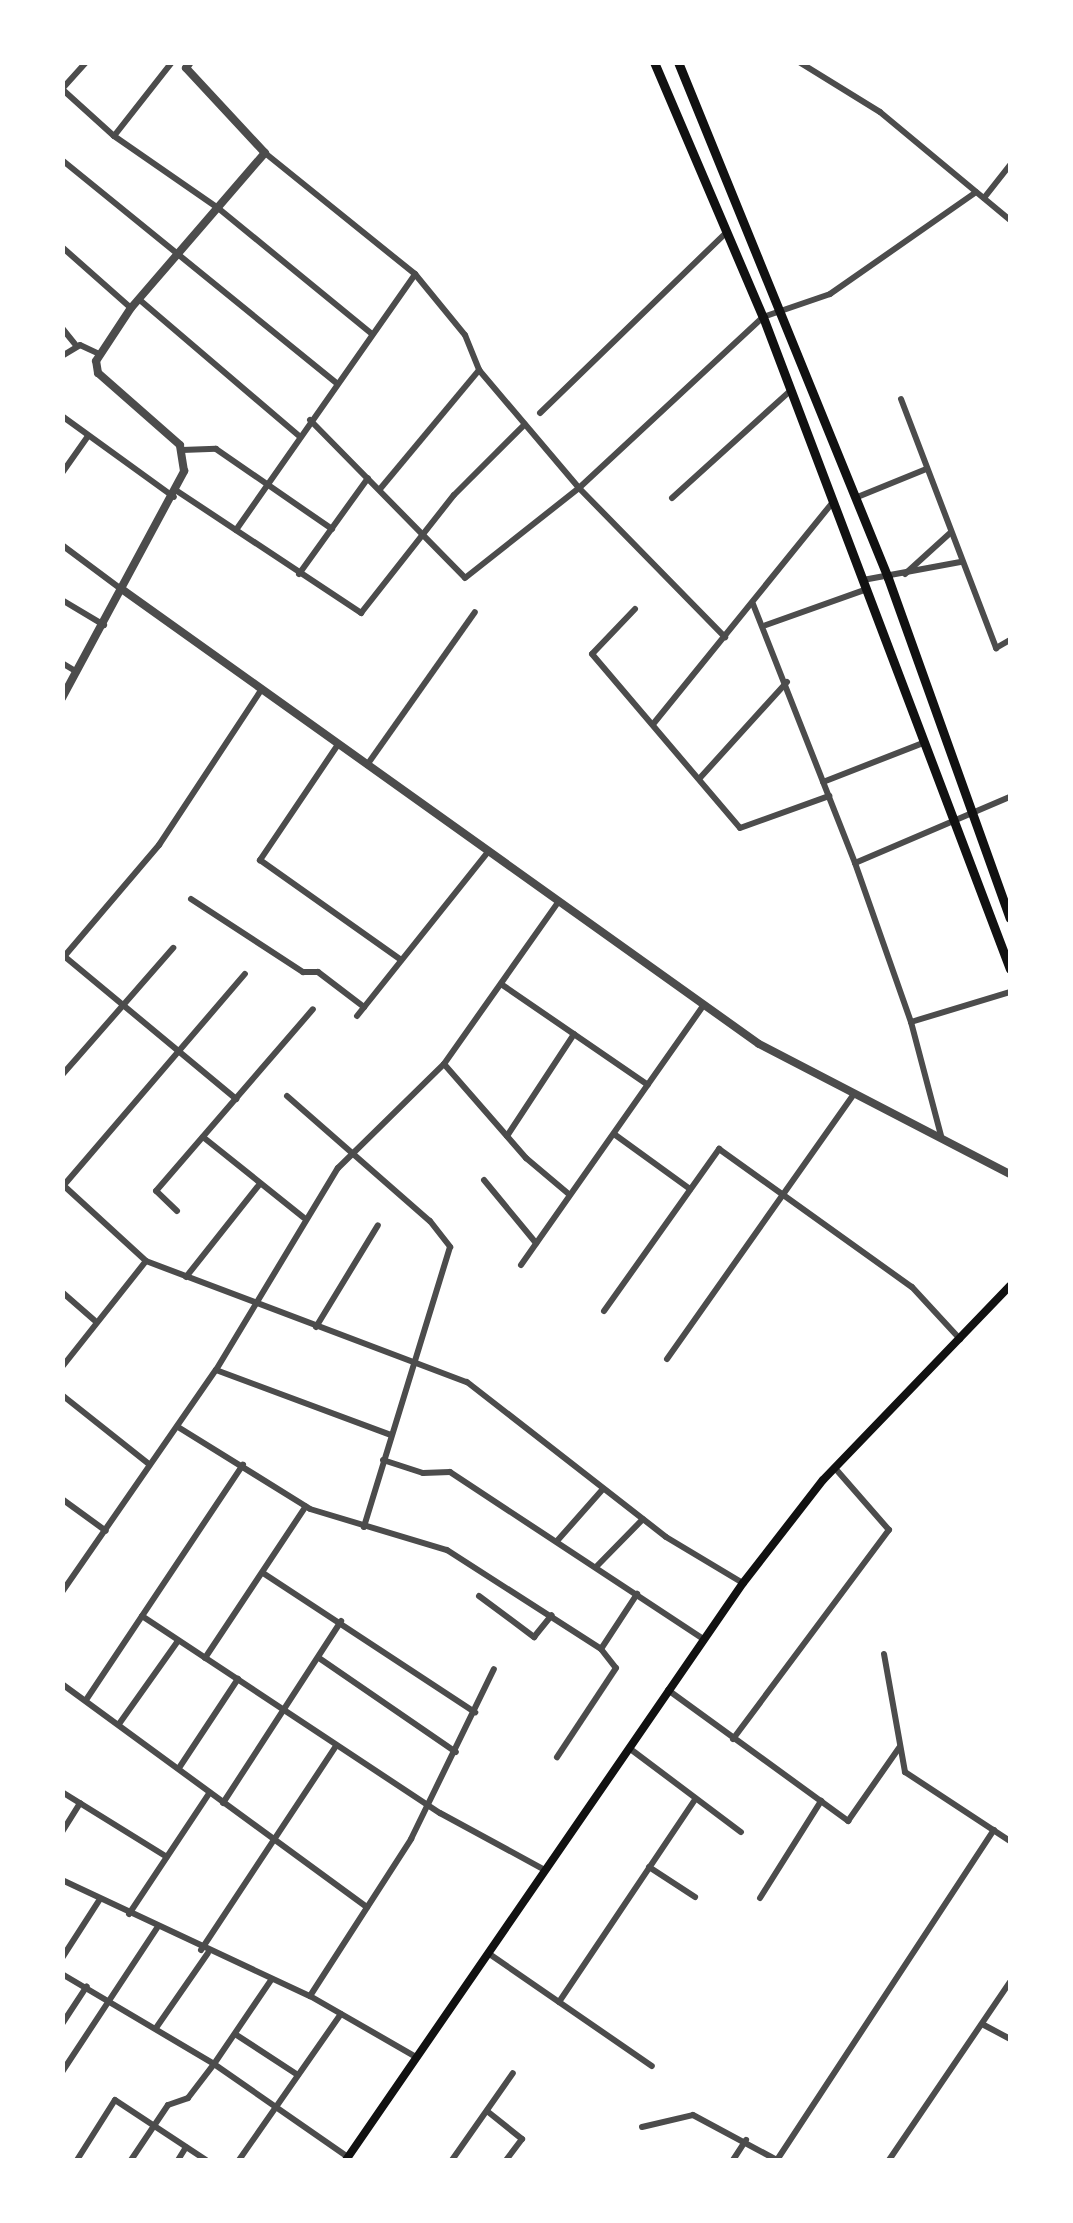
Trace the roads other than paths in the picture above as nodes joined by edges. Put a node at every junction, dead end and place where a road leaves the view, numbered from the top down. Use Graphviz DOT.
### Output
graph roads {
  1 [pos="86,62"];
  2 [pos="172,62"];
  3 [pos="654,62"];
  4 [pos="678,62"];
  5 [pos="799,62"];
  6 [pos="188,65"];
  7 [pos="62,89"];
  8 [pos="114,136"];
  9 [pos="266,153"];
  10 [pos="62,160"];
  11 [pos="1010,164"];
  12 [pos="976,192"];
  13 [pos="984,198"];
  14 [pos="218,208"];
  15 [pos="1010,220"];
  16 [pos="728,231"];
  17 [pos="62,247"];
  18 [pos="179,253"];
  19 [pos="416,274"];
  20 [pos="142,300"];
  21 [pos="131,308"];
  22 [pos="778,310"];
  23 [pos="762,317"];
  24 [pos="62,328"];
  25 [pos="372,334"];
  26 [pos="76,345"];
  27 [pos="99,354"];
  28 [pos="62,356"];
  29 [pos="479,370"];
  30 [pos="336,383"];
  31 [pos="791,390"];
  32 [pos="901,400"];
  33 [pos="540,413"];
  34 [pos="62,416"];
  35 [pos="310,420"];
  36 [pos="525,424"];
  37 [pos="88,436"];
  38 [pos="299,436"];
  39 [pos="182,450"];
  40 [pos="926,469"];
  41 [pos="62,473"];
  42 [pos="368,477"];
  43 [pos="268,482"];
  44 [pos="580,488"];
  45 [pos="380,490"];
  46 [pos="176,494"];
  47 [pos="672,498"];
  48 [pos="855,498"];
  49 [pos="834,502"];
  50 [pos="332,529"];
  51 [pos="236,530"];
  52 [pos="424,533"];
  53 [pos="950,534"];
  54 [pos="62,545"];
  55 [pos="960,562"];
  56 [pos="298,574"];
  57 [pos="904,575"];
  58 [pos="888,578"];
  59 [pos="865,585"];
  60 [pos="123,590"];
  61 [pos="62,600"];
  62 [pos="753,604"];
  63 [pos="635,609"];
  64 [pos="475,612"];
  65 [pos="104,625"];
  66 [pos="766,625"];
  67 [pos="725,637"];
  68 [pos="1010,640"];
  69 [pos="62,663"];
  70 [pos="77,672"];
  71 [pos="787,682"];
  72 [pos="64,692"];
  73 [pos="260,692"];
  74 [pos="654,723"];
  75 [pos="922,743"];
  76 [pos="337,746"];
  77 [pos="366,766"];
  78 [pos="699,779"];
  79 [pos="823,782"];
  80 [pos="829,796"];
  81 [pos="1010,797"];
  82 [pos="970,813"];
  83 [pos="954,820"];
  84 [pos="488,852"];
  85 [pos="855,864"];
  86 [pos="190,900"];
  87 [pos="559,901"];
  88 [pos="1010,918"];
  89 [pos="173,948"];
  90 [pos="63,957"];
  91 [pos="401,960"];
  92 [pos="1010,969"];
  93 [pos="246,974"];
  94 [pos="501,984"];
  95 [pos="1010,992"];
  96 [pos="123,1005"];
  97 [pos="704,1005"];
  98 [pos="364,1007"];
  99 [pos="313,1009"];
  100 [pos="356,1016"];
  101 [pos="911,1022"];
  102 [pos="574,1034"];
  103 [pos="179,1052"];
  104 [pos="444,1064"];
  105 [pos="62,1074"];
  106 [pos="648,1086"];
  107 [pos="854,1094"];
  108 [pos="288,1096"];
  109 [pos="236,1100"];
  110 [pos="614,1134"];
  111 [pos="507,1136"];
  112 [pos="203,1137"];
  113 [pos="943,1141"];
  114 [pos="352,1154"];
  115 [pos="1010,1174"];
  116 [pos="484,1180"];
  117 [pos="64,1184"];
  118 [pos="259,1185"];
  119 [pos="690,1189"];
  120 [pos="570,1194"];
  121 [pos="785,1194"];
  122 [pos="177,1211"];
  123 [pos="304,1218"];
  124 [pos="378,1224"];
  125 [pos="536,1244"];
  126 [pos="146,1261"];
  127 [pos="521,1266"];
  128 [pos="186,1276"];
  129 [pos="1010,1289"];
  130 [pos="62,1292"];
  131 [pos="255,1302"];
  132 [pos="604,1311"];
  133 [pos="94,1320"];
  134 [pos="316,1327"];
  135 [pos="960,1339"];
  136 [pos="667,1358"];
  137 [pos="418,1365"];
  138 [pos="62,1366"];
  139 [pos="216,1370"];
  140 [pos="62,1395"];
  141 [pos="178,1428"];
  142 [pos="391,1436"];
  143 [pos="382,1460"];
  144 [pos="243,1465"];
  145 [pos="150,1466"];
  146 [pos="835,1468"];
  147 [pos="603,1489"];
  148 [pos="62,1498"];
  149 [pos="306,1506"];
  150 [pos="643,1519"];
  151 [pos="364,1527"];
  152 [pos="106,1531"];
  153 [pos="557,1541"];
  154 [pos="596,1567"];
  155 [pos="263,1572"];
  156 [pos="743,1583"];
  157 [pos="62,1592"];
  158 [pos="637,1594"];
  159 [pos="479,1596"];
  160 [pos="552,1615"];
  161 [pos="142,1616"];
  162 [pos="341,1622"];
  163 [pos="702,1639"];
  164 [pos="178,1640"];
  165 [pos="602,1649"];
  166 [pos="884,1654"];
  167 [pos="206,1658"];
  168 [pos="319,1658"];
  169 [pos="494,1669"];
  170 [pos="238,1679"];
  171 [pos="62,1684"];
  172 [pos="668,1690"];
  173 [pos="86,1700"];
  174 [pos="287,1712"];
  175 [pos="475,1712"];
  176 [pos="119,1724"];
  177 [pos="734,1739"];
  178 [pos="336,1746"];
  179 [pos="628,1748"];
  180 [pos="898,1748"];
  181 [pos="456,1752"];
  182 [pos="557,1756"];
  183 [pos="179,1768"];
  184 [pos="62,1792"];
  185 [pos="210,1792"];
  186 [pos="694,1801"];
  187 [pos="821,1802"];
  188 [pos="80,1803"];
  189 [pos="223,1803"];
  190 [pos="428,1806"];
  191 [pos="994,1830"];
  192 [pos="62,1832"];
  193 [pos="741,1832"];
  194 [pos="271,1840"];
  195 [pos="1010,1840"];
  196 [pos="167,1856"];
  197 [pos="649,1867"];
  198 [pos="545,1870"];
  199 [pos="63,1881"];
  200 [pos="696,1897"];
  201 [pos="760,1898"];
  202 [pos="100,1900"];
  203 [pos="367,1907"];
  204 [pos="128,1914"];
  205 [pos="157,1928"];
  206 [pos="204,1952"];
  207 [pos="488,1953"];
  208 [pos="62,1958"];
  209 [pos="62,1974"];
  210 [pos="271,1980"];
  211 [pos="1010,1982"];
  212 [pos="87,1986"];
  213 [pos="310,1996"];
  214 [pos="111,1999"];
  215 [pos="558,2002"];
  216 [pos="341,2014"];
  217 [pos="62,2024"];
  218 [pos="982,2024"];
  219 [pos="156,2028"];
  220 [pos="235,2034"];
  221 [pos="1010,2040"];
  222 [pos="62,2054"];
  223 [pos="416,2056"];
  224 [pos="72,2058"];
  225 [pos="214,2064"];
  226 [pos="652,2066"];
  227 [pos="62,2072"];
  228 [pos="513,2074"];
  229 [pos="298,2075"];
  230 [pos="277,2107"];
  231 [pos="486,2111"];
  232 [pos="156,2125"];
  233 [pos="642,2127"];
  234 [pos="746,2140"];
  235 [pos="186,2147"];
  236 [pos="347,2159"];
  237 [pos="78,2160"];
  238 [pos="131,2160"];
  239 [pos="178,2160"];
  240 [pos="206,2160"];
  241 [pos="239,2160"];
  242 [pos="452,2160"];
  243 [pos="506,2160"];
  244 [pos="733,2160"];
  245 [pos="889,2160"];
  1 -- 7 [label="street"];
  2 -- 6 [label="street"];
  2 -- 8 [label="street"];
  3 -- 16 [label="main road"];
  4 -- 22 [label="main road"];
  5 -- 12 [label="street"];
  6 -- 9 [label="street"];
  7 -- 8 [label="street"];
  8 -- 14 [label="street"];
  9 -- 14 [label="street"];
  9 -- 19 [label="street"];
  10 -- 18 [label="street"];
  11 -- 13 [label="street"];
  12 -- 13 [label="street"];
  12 -- 22 [label="street"];
  13 -- 15 [label="street"];
  14 -- 18 [label="street"];
  14 -- 25 [label="street"];
  16 -- 23 [label="main road"];
  16 -- 33 [label="street"];
  17 -- 21 [label="street"];
  18 -- 20 [label="street"];
  18 -- 30 [label="street"];
  19 -- 25 [label="street"];
  19 -- 29 [label="street"];
  20 -- 21 [label="street"];
  20 -- 38 [label="street"];
  21 -- 27 [label="street"];
  22 -- 23 [label="street"];
  22 -- 48 [label="main road"];
  23 -- 31 [label="main road"];
  23 -- 44 [label="street"];
  24 -- 26 [label="street"];
  25 -- 30 [label="street"];
  26 -- 27 [label="street"];
  26 -- 28 [label="street"];
  27 -- 39 [label="street"];
  29 -- 36 [label="street"];
  29 -- 45 [label="street"];
  30 -- 35 [label="street"];
  31 -- 47 [label="street"];
  31 -- 49 [label="main road"];
  32 -- 40 [label="street"];
  34 -- 37 [label="street"];
  35 -- 38 [label="street"];
  35 -- 42 [label="street"];
  36 -- 44 [label="street"];
  36 -- 52 [label="street"];
  37 -- 41 [label="street"];
  37 -- 46 [label="street"];
  38 -- 43 [label="street"];
  39 -- 43 [label="street"];
  39 -- 46 [label="street"];
  40 -- 48 [label="street"];
  40 -- 53 [label="street"];
  42 -- 45 [label="street"];
  42 -- 50 [label="street"];
  43 -- 50 [label="street"];
  43 -- 51 [label="street"];
  44 -- 52 [label="street"];
  44 -- 67 [label="street"];
  45 -- 52 [label="street"];
  46 -- 51 [label="street"];
  46 -- 60 [label="street"];
  48 -- 58 [label="main road"];
  49 -- 59 [label="main road"];
  49 -- 62 [label="street"];
  50 -- 56 [label="street"];
  51 -- 56 [label="street"];
  52 -- 56 [label="street"];
  53 -- 55 [label="street"];
  53 -- 57 [label="street"];
  54 -- 60 [label="street"];
  55 -- 57 [label="street"];
  55 -- 68 [label="street"];
  57 -- 58 [label="street"];
  58 -- 59 [label="street"];
  58 -- 82 [label="main road"];
  59 -- 66 [label="street"];
  59 -- 75 [label="main road"];
  60 -- 65 [label="street"];
  60 -- 73 [label="street"];
  61 -- 65 [label="street"];
  62 -- 66 [label="street"];
  62 -- 67 [label="street"];
  63 -- 74 [label="street"];
  64 -- 77 [label="street"];
  65 -- 70 [label="street"];
  66 -- 71 [label="street"];
  67 -- 74 [label="street"];
  69 -- 70 [label="street"];
  70 -- 72 [label="street"];
  71 -- 78 [label="street"];
  71 -- 79 [label="street"];
  73 -- 76 [label="street"];
  73 -- 90 [label="street"];
  74 -- 78 [label="street"];
  75 -- 79 [label="street"];
  75 -- 83 [label="main road"];
  76 -- 77 [label="street"];
  76 -- 91 [label="street"];
  77 -- 84 [label="street"];
  78 -- 80 [label="street"];
  79 -- 80 [label="street"];
  80 -- 85 [label="street"];
  81 -- 82 [label="street"];
  82 -- 83 [label="street"];
  82 -- 88 [label="main road"];
  83 -- 85 [label="street"];
  83 -- 92 [label="main road"];
  84 -- 87 [label="street"];
  84 -- 91 [label="street"];
  85 -- 101 [label="street"];
  86 -- 98 [label="street"];
  87 -- 94 [label="street"];
  87 -- 97 [label="street"];
  89 -- 96 [label="street"];
  90 -- 96 [label="street"];
  91 -- 98 [label="street"];
  93 -- 103 [label="street"];
  94 -- 102 [label="street"];
  94 -- 104 [label="street"];
  95 -- 101 [label="street"];
  96 -- 103 [label="street"];
  96 -- 105 [label="street"];
  97 -- 106 [label="street"];
  97 -- 107 [label="street"];
  98 -- 100 [label="street"];
  99 -- 109 [label="street"];
  101 -- 113 [label="street"];
  102 -- 106 [label="street"];
  102 -- 111 [label="street"];
  103 -- 109 [label="street"];
  103 -- 117 [label="street"];
  104 -- 111 [label="street"];
  104 -- 114 [label="street"];
  106 -- 110 [label="street"];
  107 -- 113 [label="street"];
  107 -- 121 [label="street"];
  108 -- 114 [label="street"];
  109 -- 112 [label="street"];
  110 -- 119 [label="street"];
  110 -- 120 [label="street"];
  111 -- 120 [label="street"];
  112 -- 118 [label="street"];
  112 -- 122 [label="street"];
  113 -- 115 [label="street"];
  114 -- 123 [label="street"];
  114 -- 137 [label="street"];
  116 -- 125 [label="street"];
  117 -- 126 [label="street"];
  118 -- 123 [label="street"];
  118 -- 128 [label="street"];
  119 -- 121 [label="street"];
  119 -- 132 [label="street"];
  120 -- 125 [label="street"];
  121 -- 135 [label="street"];
  121 -- 136 [label="street"];
  123 -- 131 [label="street"];
  124 -- 134 [label="street"];
  125 -- 127 [label="street"];
  126 -- 128 [label="street"];
  126 -- 133 [label="street"];
  128 -- 131 [label="street"];
  129 -- 135 [label="main road"];
  130 -- 133 [label="street"];
  131 -- 134 [label="street"];
  131 -- 139 [label="street"];
  133 -- 138 [label="street"];
  134 -- 137 [label="street"];
  135 -- 146 [label="main road"];
  137 -- 142 [label="street"];
  137 -- 147 [label="street"];
  139 -- 141 [label="street"];
  139 -- 142 [label="street"];
  140 -- 145 [label="street"];
  141 -- 144 [label="street"];
  141 -- 145 [label="street"];
  142 -- 143 [label="street"];
  143 -- 151 [label="street"];
  143 -- 153 [label="street"];
  144 -- 149 [label="street"];
  144 -- 161 [label="street"];
  145 -- 152 [label="street"];
  146 -- 156 [label="main road"];
  146 -- 177 [label="street"];
  147 -- 150 [label="street"];
  147 -- 153 [label="street"];
  148 -- 152 [label="street"];
  149 -- 151 [label="street"];
  149 -- 155 [label="street"];
  150 -- 154 [label="street"];
  150 -- 156 [label="street"];
  151 -- 160 [label="street"];
  152 -- 157 [label="street"];
  153 -- 154 [label="street"];
  154 -- 158 [label="street"];
  155 -- 162 [label="street"];
  155 -- 167 [label="street"];
  156 -- 163 [label="main road"];
  158 -- 163 [label="street"];
  158 -- 165 [label="street"];
  159 -- 160 [label="street"];
  160 -- 165 [label="street"];
  161 -- 164 [label="street"];
  161 -- 173 [label="street"];
  162 -- 168 [label="street"];
  162 -- 175 [label="street"];
  163 -- 172 [label="main road"];
  164 -- 167 [label="street"];
  164 -- 176 [label="street"];
  165 -- 182 [label="street"];
  166 -- 180 [label="street"];
  167 -- 170 [label="street"];
  168 -- 174 [label="street"];
  168 -- 181 [label="street"];
  169 -- 175 [label="street"];
  170 -- 174 [label="street"];
  170 -- 183 [label="street"];
  171 -- 173 [label="street"];
  172 -- 177 [label="street"];
  172 -- 179 [label="main road"];
  173 -- 176 [label="street"];
  174 -- 178 [label="street"];
  174 -- 189 [label="street"];
  175 -- 181 [label="street"];
  176 -- 183 [label="street"];
  177 -- 187 [label="street"];
  178 -- 190 [label="street"];
  178 -- 194 [label="street"];
  179 -- 186 [label="street"];
  179 -- 198 [label="main road"];
  180 -- 187 [label="street"];
  180 -- 191 [label="street"];
  181 -- 190 [label="street"];
  183 -- 185 [label="street"];
  184 -- 188 [label="street"];
  185 -- 189 [label="street"];
  185 -- 196 [label="street"];
  186 -- 193 [label="street"];
  186 -- 197 [label="street"];
  187 -- 201 [label="street"];
  188 -- 192 [label="street"];
  188 -- 196 [label="street"];
  189 -- 194 [label="street"];
  190 -- 198 [label="street"];
  190 -- 203 [label="street"];
  191 -- 195 [label="street"];
  191 -- 234 [label="street"];
  194 -- 203 [label="street"];
  194 -- 206 [label="street"];
  196 -- 204 [label="street"];
  197 -- 200 [label="street"];
  197 -- 215 [label="street"];
  198 -- 207 [label="main road"];
  199 -- 202 [label="street"];
  202 -- 204 [label="street"];
  202 -- 208 [label="street"];
  203 -- 213 [label="street"];
  204 -- 205 [label="street"];
  205 -- 206 [label="street"];
  205 -- 214 [label="street"];
  206 -- 210 [label="street"];
  206 -- 219 [label="street"];
  207 -- 215 [label="street"];
  207 -- 223 [label="main road"];
  209 -- 212 [label="street"];
  210 -- 213 [label="street"];
  210 -- 220 [label="street"];
  211 -- 218 [label="street"];
  212 -- 214 [label="street"];
  212 -- 217 [label="street"];
  213 -- 216 [label="street"];
  214 -- 219 [label="street"];
  214 -- 224 [label="street"];
  215 -- 226 [label="street"];
  216 -- 223 [label="street"];
  216 -- 229 [label="street"];
  218 -- 221 [label="street"];
  218 -- 245 [label="street"];
  219 -- 225 [label="street"];
  220 -- 225 [label="street"];
  220 -- 229 [label="street"];
  222 -- 224 [label="street"];
  223 -- 236 [label="main road"];
  224 -- 227 [label="street"];
  225 -- 230 [label="street"];
  225 -- 232 [label="street"];
  228 -- 231 [label="street"];
  229 -- 230 [label="street"];
  230 -- 236 [label="street"];
  230 -- 241 [label="street"];
  231 -- 242 [label="street"];
  231 -- 243 [label="street"];
  232 -- 235 [label="street"];
  232 -- 237 [label="street"];
  232 -- 238 [label="street"];
  233 -- 234 [label="street"];
  234 -- 244 [label="street"];
  235 -- 239 [label="street"];
  235 -- 240 [label="street"];
}
